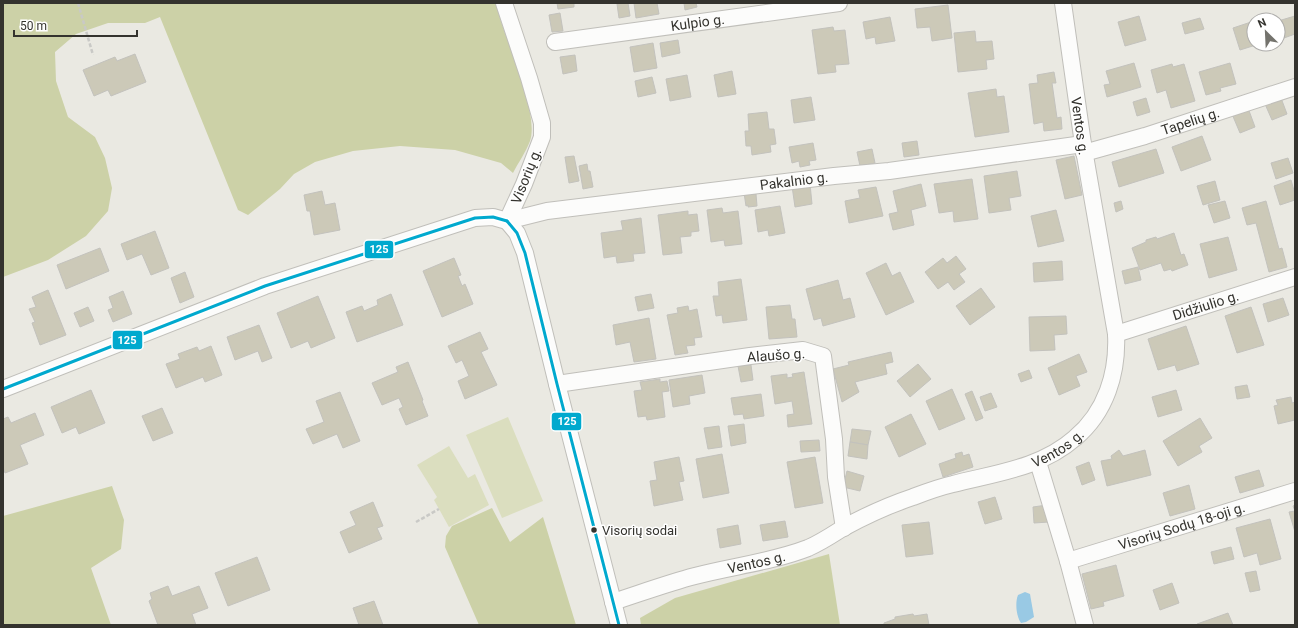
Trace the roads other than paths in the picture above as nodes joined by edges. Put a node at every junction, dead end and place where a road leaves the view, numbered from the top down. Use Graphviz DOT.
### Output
graph roads {
  1 [pos="504,3"];
  2 [pos="839,3"];
  3 [pos="1063,3"];
  4 [pos="555,42"];
  5 [pos="1295,87"];
  6 [pos="1083,149"];
  7 [pos="507,221"];
  8 [pos="1295,277"];
  9 [pos="1116,334"];
  10 [pos="557,384"];
  11 [pos="3,389"];
  12 [pos="1038,462"];
  13 [pos="1295,491"];
  14 [pos="844,528"];
  15 [pos="1068,561"];
  16 [pos="614,602"];
  17 [pos="619,625"];
  18 [pos="1085,625"];
  1 -- 7 [label="street, Visorių g."];
  2 -- 4 [label="street, Kulpio g."];
  3 -- 6 [label="street, Ventos g."];
  5 -- 6 [label="street, Tapelių g."];
  6 -- 7 [label="street, Pakalnio g."];
  6 -- 9 [label="street, Ventos g."];
  7 -- 10 [label="street, Visorių g."];
  7 -- 11 [label="street"];
  8 -- 9 [label="street, Didžiulio g."];
  9 -- 12 [label="street, Ventos g."];
  10 -- 14 [label="street, Alaušo g."];
  10 -- 16 [label="street, Visorių g."];
  12 -- 14 [label="street, Ventos g."];
  12 -- 15 [label="street"];
  13 -- 15 [label="street, Visorių Sodų 18-oji g."];
  14 -- 16 [label="street, Ventos g."];
  15 -- 18 [label="street"];
  16 -- 17 [label="street, Visorių g."];
}
